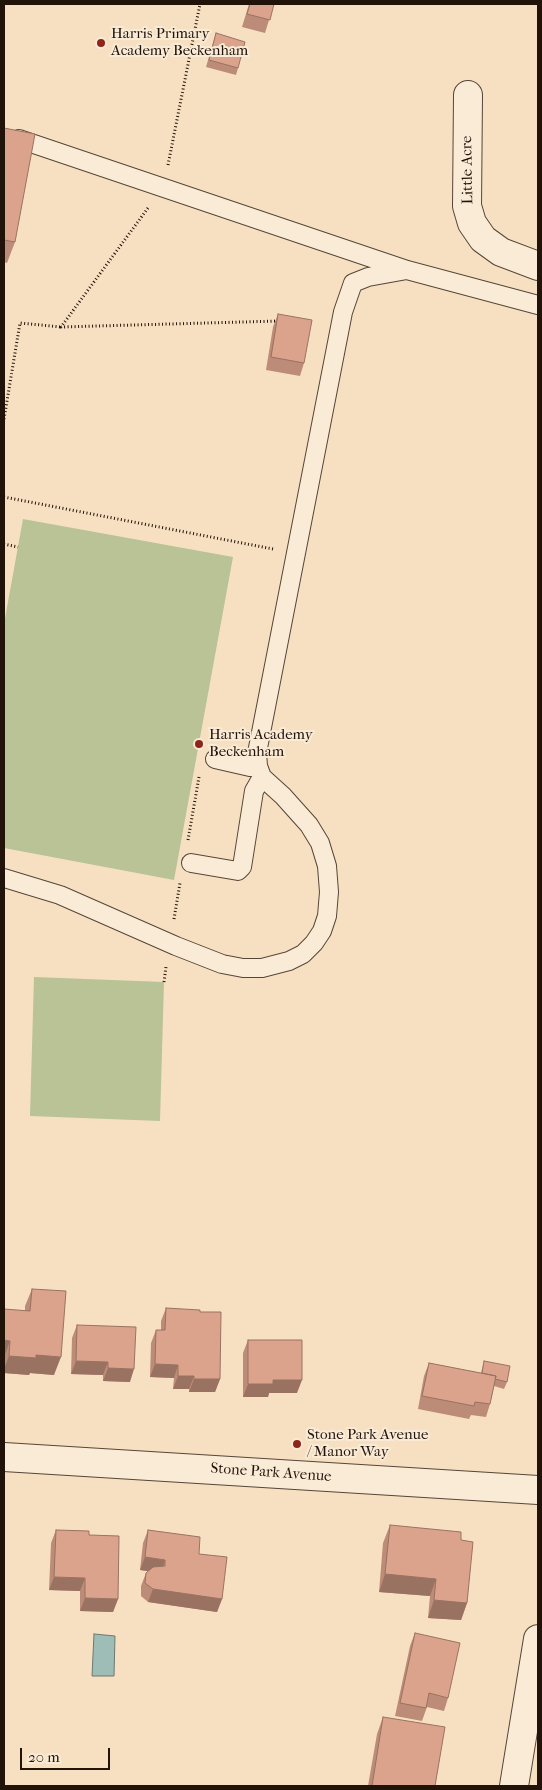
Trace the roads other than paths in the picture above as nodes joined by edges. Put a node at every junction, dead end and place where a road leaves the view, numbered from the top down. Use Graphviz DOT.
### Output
graph roads {
  1 [pos="468,95"];
  2 [pos="19,139"];
  3 [pos="538,266"];
  4 [pos="407,270"];
  5 [pos="538,305"];
  6 [pos="215,759"];
  7 [pos="260,771"];
  8 [pos="192,863"];
  9 [pos="4,878"];
  10 [pos="4,1457"];
  11 [pos="538,1490"];
  12 [pos="538,1639"];
  13 [pos="514,1786"];
  1 -- 3 [label="street, Little Acre"];
  2 -- 4 [label="lane"];
  4 -- 5 [label="lane"];
  4 -- 7 [label="lane"];
  6 -- 7 [label="lane"];
  7 -- 8 [label="lane"];
  7 -- 9 [label="lane"];
  10 -- 11 [label="street, Stone Park Avenue"];
  12 -- 13 [label="street"];
}
